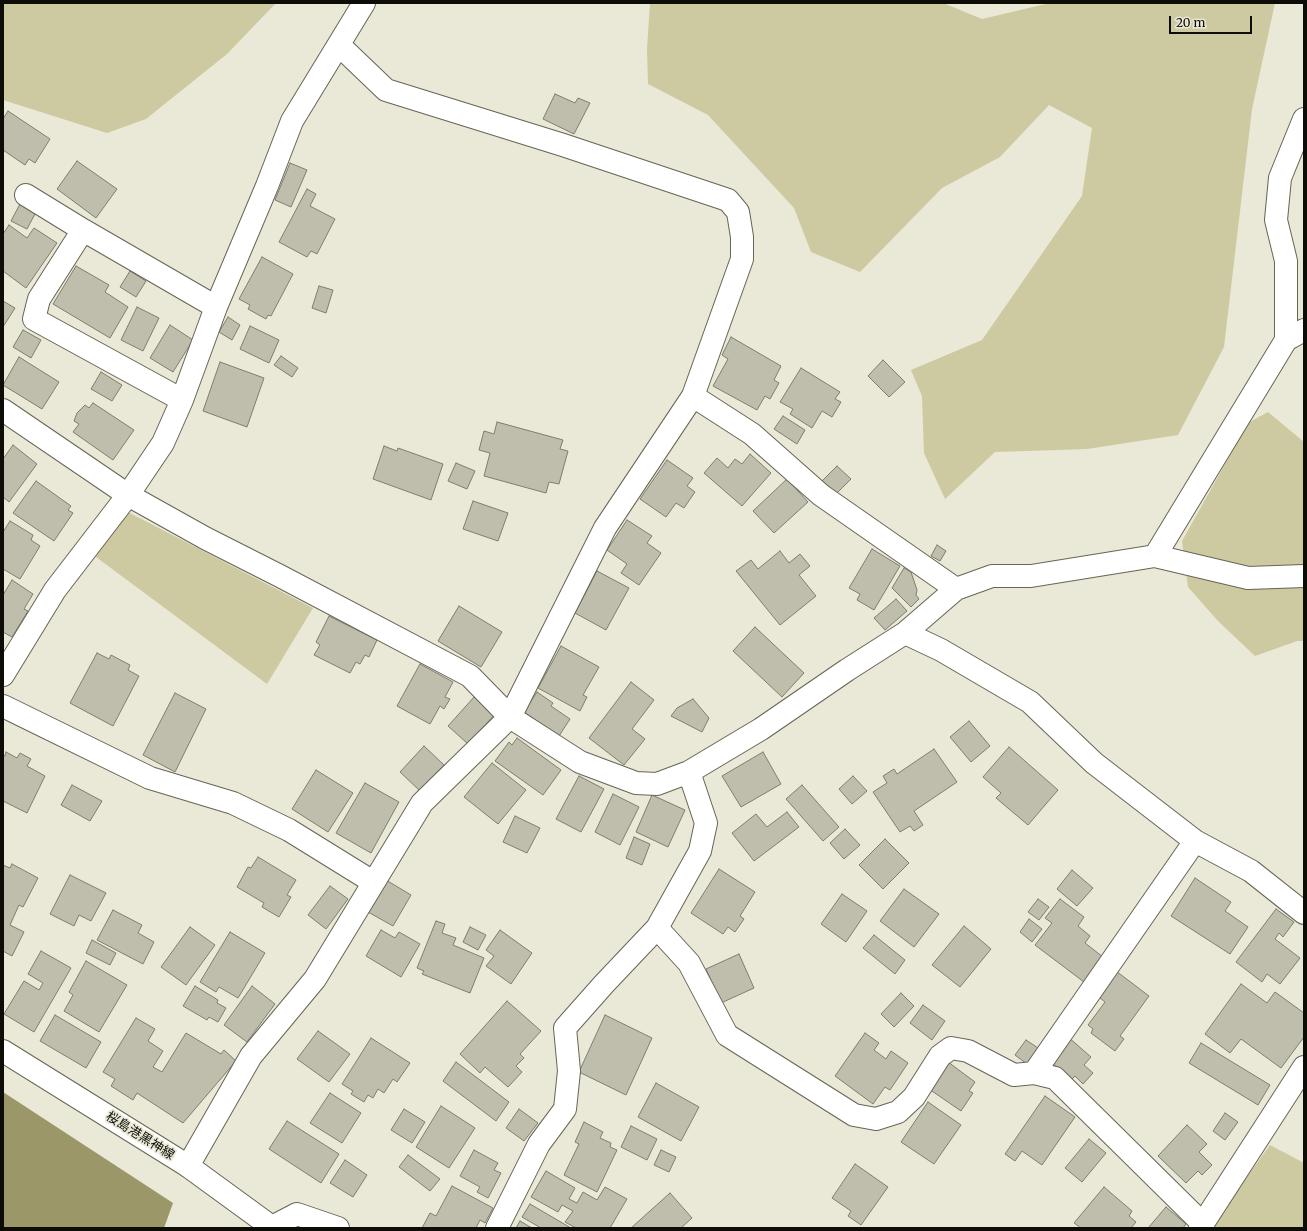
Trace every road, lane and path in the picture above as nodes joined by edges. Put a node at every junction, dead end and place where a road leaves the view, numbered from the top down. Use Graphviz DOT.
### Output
graph roads {
  1 [pos="364,3"];
  2 [pos="339,45"];
  3 [pos="1304,119"];
  4 [pos="26,195"];
  5 [pos="83,230"];
  6 [pos="216,307"];
  7 [pos="1295,335"];
  8 [pos="693,396"];
  9 [pos="182,400"];
  10 [pos="3,410"];
  11 [pos="128,495"];
  12 [pos="1155,556"];
  13 [pos="1304,576"];
  14 [pos="956,588"];
  15 [pos="906,633"];
  16 [pos="3,676"];
  17 [pos="3,706"];
  18 [pos="510,717"];
  19 [pos="689,772"];
  20 [pos="1195,841"];
  21 [pos="373,882"];
  22 [pos="1304,913"];
  23 [pos="657,928"];
  24 [pos="3,1051"];
  25 [pos="1304,1067"];
  26 [pos="1034,1073"];
  27 [pos="188,1166"];
  28 [pos="1201,1226"];
  29 [pos="272,1228"];
  30 [pos="338,1228"];
  31 [pos="497,1228"];
  1 -- 2 [label="street"];
  2 -- 6 [label="street"];
  2 -- 8 [label="street"];
  3 -- 7 [label="street"];
  4 -- 5 [label="street"];
  5 -- 6 [label="street"];
  5 -- 9 [label="street"];
  6 -- 9 [label="street"];
  7 -- 12 [label="street"];
  8 -- 14 [label="street"];
  8 -- 18 [label="street"];
  9 -- 11 [label="street"];
  10 -- 11 [label="street"];
  11 -- 16 [label="street"];
  11 -- 18 [label="street"];
  12 -- 13 [label="street"];
  12 -- 14 [label="street"];
  14 -- 15 [label="street"];
  15 -- 19 [label="street"];
  15 -- 20 [label="street"];
  17 -- 21 [label="street"];
  18 -- 19 [label="street"];
  18 -- 21 [label="street"];
  19 -- 23 [label="street"];
  20 -- 22 [label="street"];
  20 -- 26 [label="street"];
  21 -- 27 [label="street"];
  23 -- 26 [label="street"];
  23 -- 31 [label="street"];
  24 -- 27 [label="street, 桜島港黒神線"];
  25 -- 28 [label="street"];
  26 -- 28 [label="street"];
  27 -- 29 [label="street, 桜島港黒神線"];
  29 -- 30 [label="street"];
}
